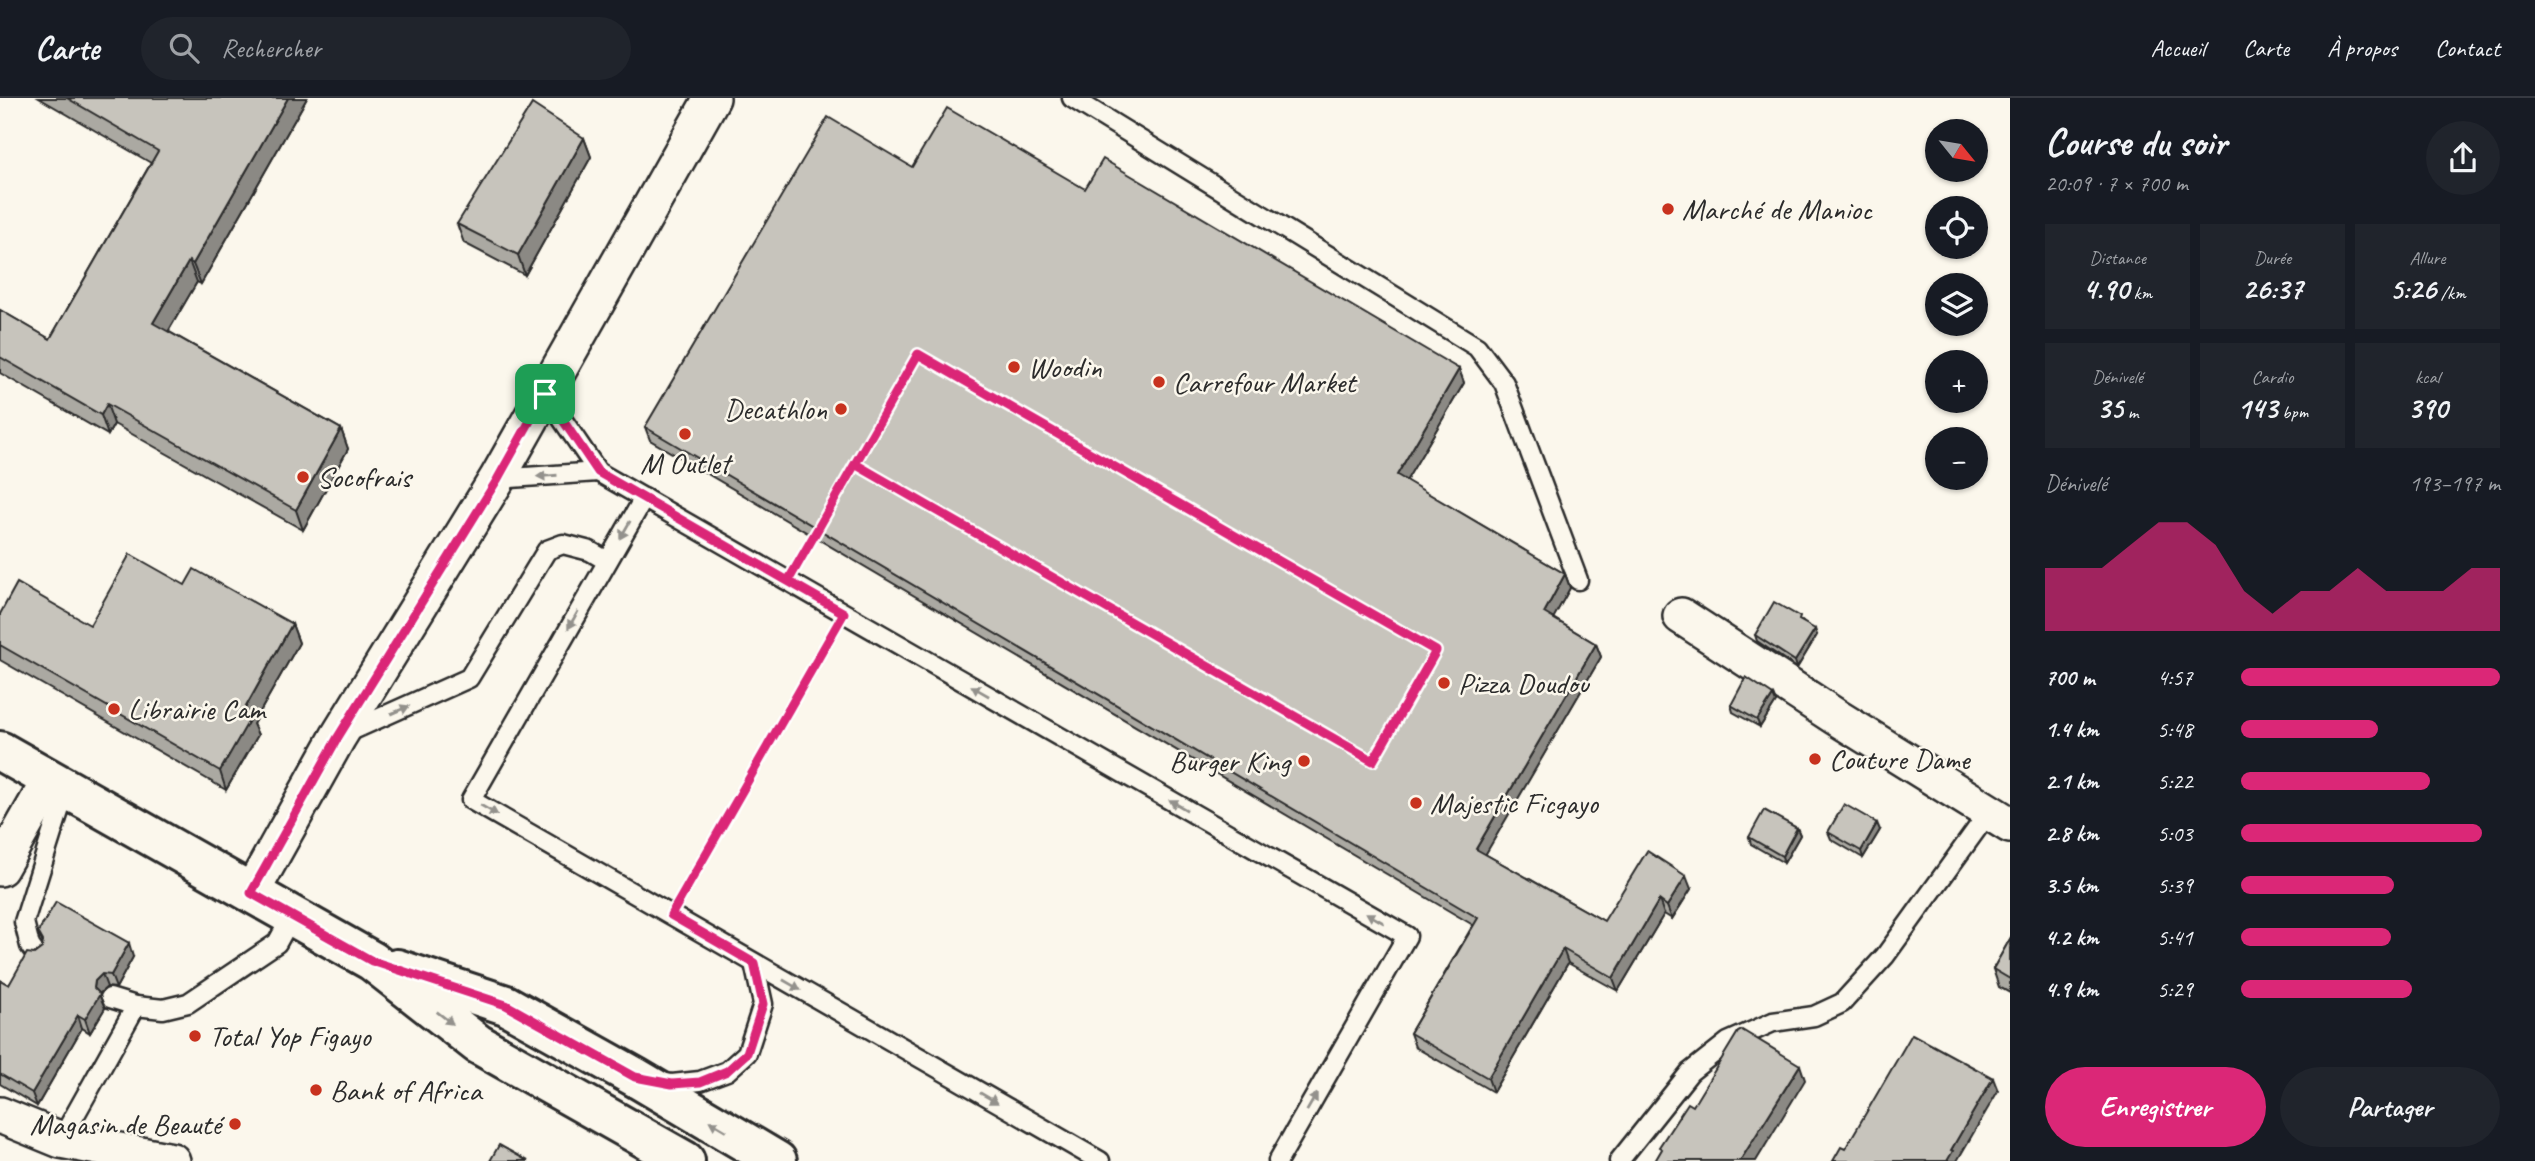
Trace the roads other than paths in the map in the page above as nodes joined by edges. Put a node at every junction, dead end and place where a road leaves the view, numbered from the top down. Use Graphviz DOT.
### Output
graph roads {
  1 [pos="1072,98"];
  2 [pos="702,101"];
  3 [pos="545,394"];
  4 [pos="598,472"];
  5 [pos="497,480"];
  6 [pos="643,498"];
  7 [pos="607,561"];
  8 [pos="1578,580"];
  9 [pos="1681,616"];
  10 [pos="338,737"];
  11 [pos="0,751"];
  12 [pos="58,785"];
  13 [pos="2000,818"];
  14 [pos="0,868"];
  15 [pos="251,893"];
  16 [pos="292,916"];
  17 [pos="37,956"];
  18 [pos="372,961"];
  19 [pos="754,963"];
  20 [pos="110,998"];
  21 [pos="136,1006"];
  22 [pos="635,1077"];
  23 [pos="0,1115"];
  24 [pos="61,1140"];
  25 [pos="172,1161"];
  26 [pos="685,1161"];
  27 [pos="777,1161"];
  28 [pos="1100,1161"];
  29 [pos="1278,1161"];
  30 [pos="1619,1161"];
  1 -- 8 [label="lane"];
  2 -- 3 [label="street"];
  3 -- 4 [label="lane"];
  3 -- 5 [label="street"];
  4 -- 5 [label="lane, one-way"];
  4 -- 6 [label="lane"];
  5 -- 10 [label="street"];
  6 -- 7 [label="lane, one-way"];
  29 -- 6 [label="lane, one-way"];
  10 -- 7 [label="lane, one-way"];
  7 -- 19 [label="lane, one-way"];
  9 -- 13 [label="street"];
  10 -- 15 [label="street"];
  11 -- 12 [label="main road"];
  12 -- 14 [label="street"];
  12 -- 15 [label="main road"];
  12 -- 17 [label="lane"];
  13 -- 30 [label="lane"];
  15 -- 16 [label="main road"];
  16 -- 18 [label="main road"];
  16 -- 21 [label="lane"];
  18 -- 22 [label="main road"];
  18 -- 26 [label="main road, one-way"];
  19 -- 22 [label="lane"];
  19 -- 28 [label="lane, one-way"];
  20 -- 21 [label="lane"];
  21 -- 24 [label="lane"];
  27 -- 22 [label="main road, one-way"];
  23 -- 24 [label="street"];
  24 -- 25 [label="street"];
}
